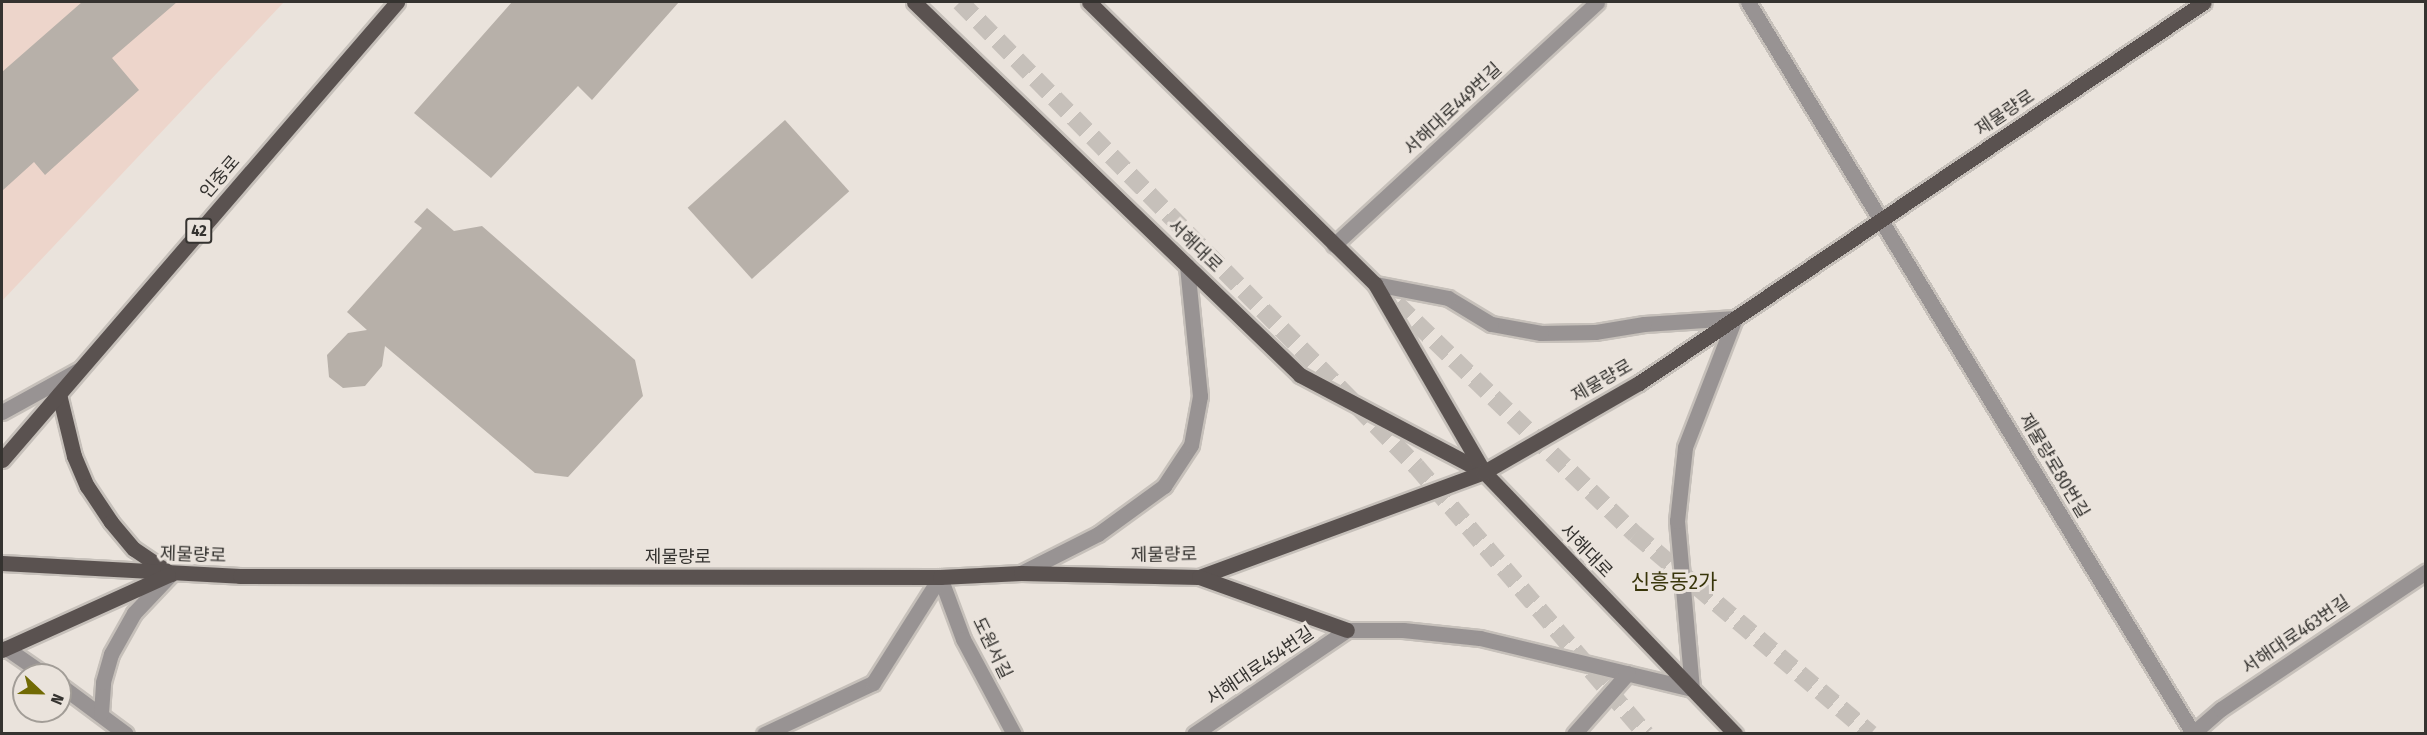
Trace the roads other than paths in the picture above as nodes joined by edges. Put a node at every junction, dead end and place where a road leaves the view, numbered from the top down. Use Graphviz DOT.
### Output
graph roads {
  1 [pos="397,2"];
  2 [pos="914,2"];
  3 [pos="1089,2"];
  4 [pos="1598,2"];
  5 [pos="1748,2"];
  6 [pos="2204,2"];
  7 [pos="1881,220"];
  8 [pos="1334,245"];
  9 [pos="1187,266"];
  10 [pos="1376,284"];
  11 [pos="1735,318"];
  12 [pos="80,369"];
  13 [pos="59,394"];
  14 [pos="2,412"];
  15 [pos="2,460"];
  16 [pos="1484,472"];
  17 [pos="2,563"];
  18 [pos="2426,572"];
  19 [pos="1021,573"];
  20 [pos="171,574"];
  21 [pos="940,577"];
  22 [pos="1199,577"];
  23 [pos="1347,630"];
  24 [pos="4,649"];
  25 [pos="26,663"];
  26 [pos="1628,673"];
  27 [pos="1692,689"];
  28 [pos="72,693"];
  29 [pos="101,713"];
  30 [pos="1729,731"];
  31 [pos="2192,733"];
  32 [pos="126,734"];
  33 [pos="764,734"];
  34 [pos="1014,734"];
  35 [pos="1194,734"];
  36 [pos="1574,734"];
  1 -- 12 [label="main road, 인중로 / 42"];
  2 -- 9 [label="main road, 서해대로"];
  3 -- 8 [label="main road, 서해대로"];
  4 -- 8 [label="street, 서해대로449번길"];
  5 -- 7 [label="street"];
  6 -- 7 [label="main road, 제물량로"];
  7 -- 11 [label="main road, 제물량로"];
  7 -- 31 [label="street, 제물량로80번길"];
  8 -- 10 [label="main road, 서해대로"];
  9 -- 16 [label="main road, 서해대로"];
  9 -- 19 [label="street"];
  10 -- 11 [label="street"];
  10 -- 16 [label="main road, 서해대로"];
  11 -- 16 [label="main road, 제물량로"];
  11 -- 27 [label="street"];
  12 -- 13 [label="main road, 인중로 / 42"];
  12 -- 14 [label="street"];
  13 -- 15 [label="main road, 인중로 / 42"];
  13 -- 20 [label="main road"];
  16 -- 22 [label="main road, 제물량로"];
  16 -- 27 [label="main road, 서해대로"];
  17 -- 20 [label="main road, 제물량로"];
  18 -- 31 [label="street, 서해대로463번길"];
  19 -- 21 [label="main road, 제물량로"];
  19 -- 22 [label="main road, 제물량로"];
  20 -- 21 [label="main road, 제물량로"];
  20 -- 24 [label="main road"];
  20 -- 29 [label="street"];
  21 -- 33 [label="street"];
  21 -- 34 [label="street, 도원서길"];
  22 -- 23 [label="main road"];
  23 -- 26 [label="street"];
  23 -- 35 [label="street, 서해대로454번길"];
  24 -- 25 [label="street"];
  26 -- 27 [label="street"];
  26 -- 36 [label="street"];
  27 -- 30 [label="main road, 서해대로"];
  28 -- 29 [label="street"];
  29 -- 32 [label="street"];
}
